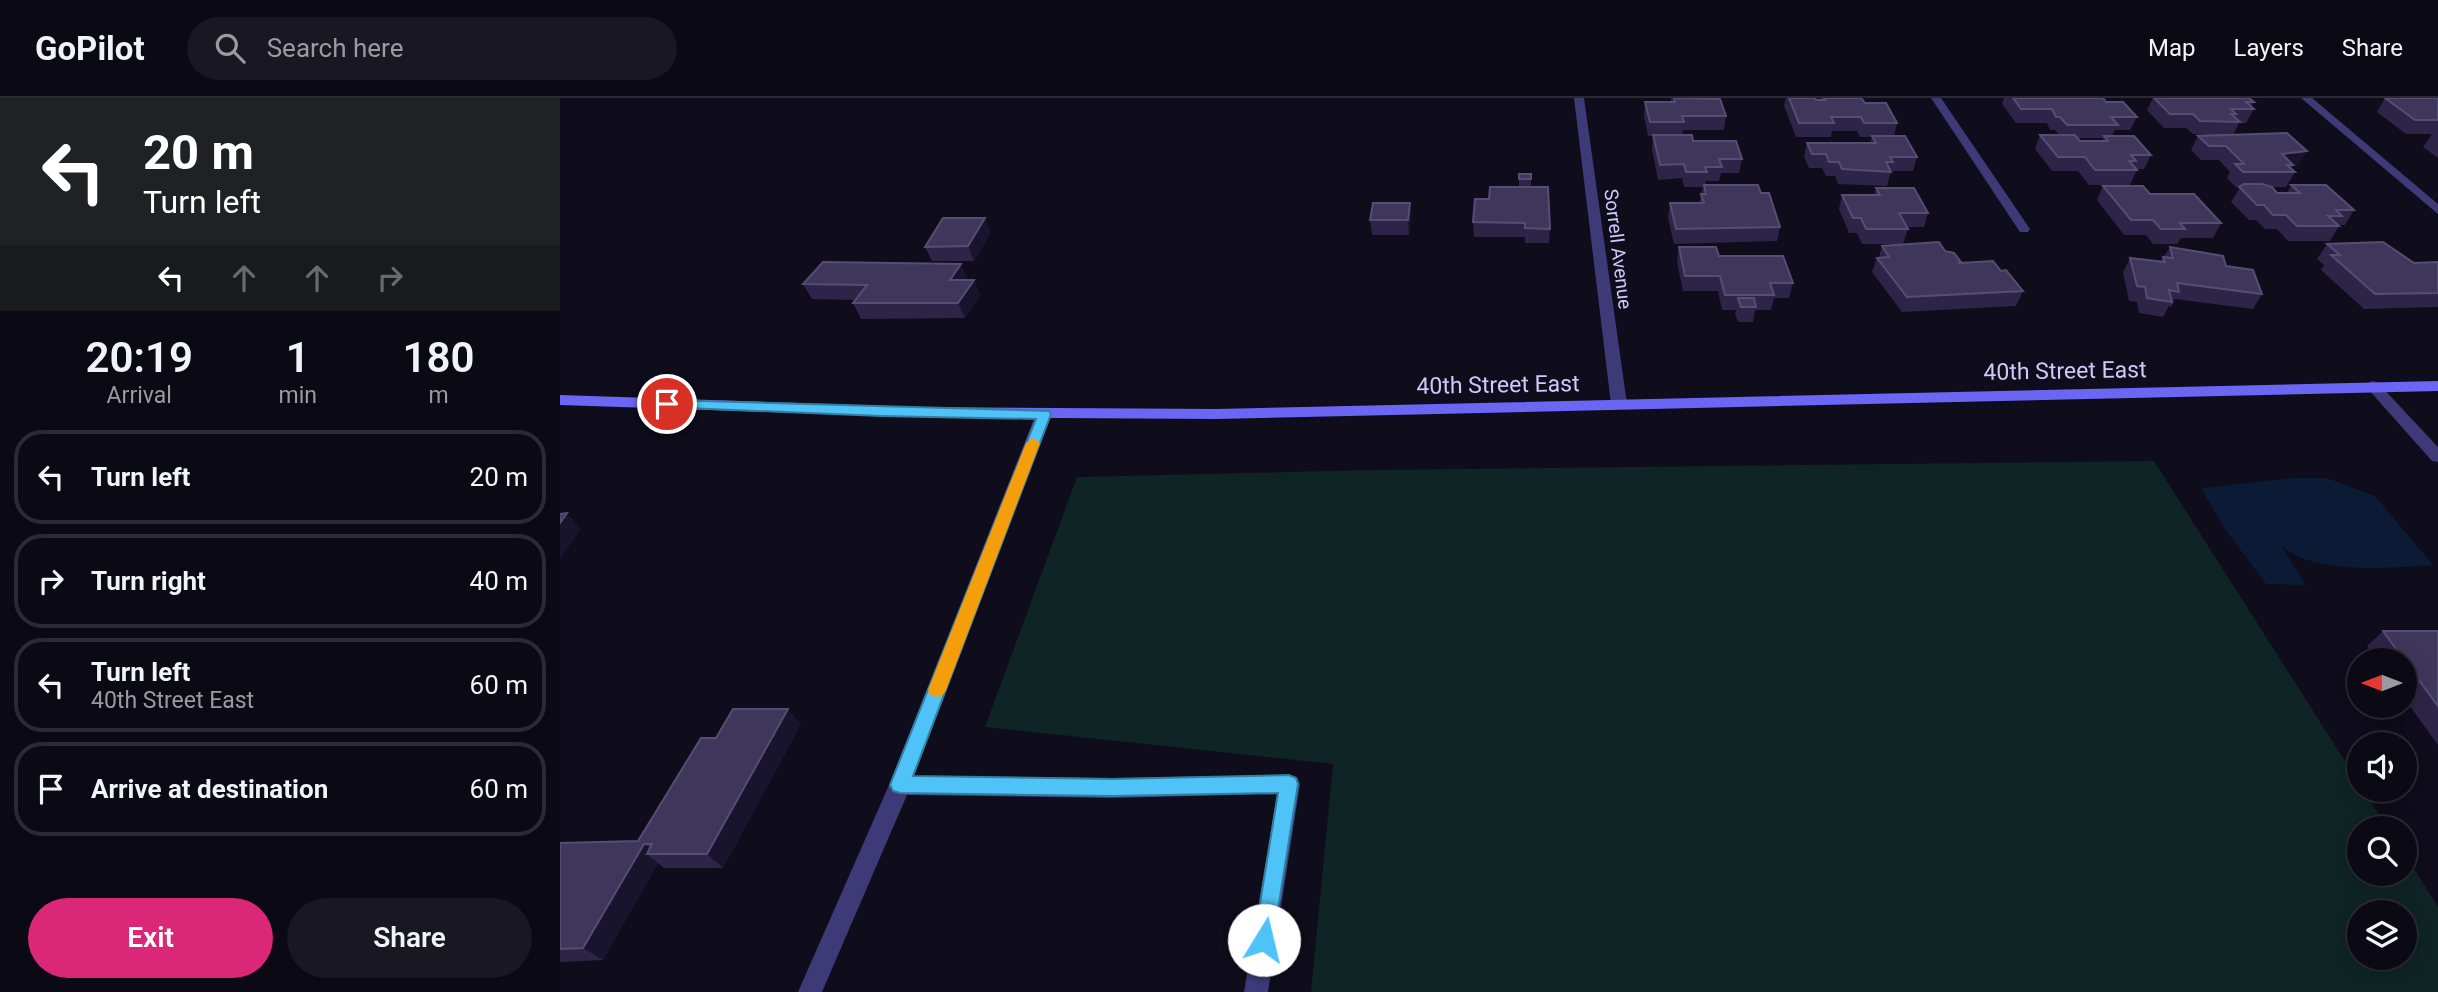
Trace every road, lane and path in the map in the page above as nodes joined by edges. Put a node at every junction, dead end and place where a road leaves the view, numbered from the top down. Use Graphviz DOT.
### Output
graph roads {
  1 [pos="1579,98"];
  2 [pos="1936,98"];
  3 [pos="2306,98"];
  4 [pos="2438,210"];
  5 [pos="2024,229"];
  6 [pos="2373,386"];
  7 [pos="2438,386"];
  8 [pos="560,400"];
  9 [pos="1619,404"];
  10 [pos="1044,414"];
  11 [pos="2438,457"];
  12 [pos="900,785"];
  13 [pos="810,992"];
  14 [pos="1256,992"];
  1 -- 9 [label="street, Sorrell Avenue"];
  2 -- 5 [label="street"];
  3 -- 4 [label="street"];
  6 -- 7 [label="main road, 40th Street East"];
  6 -- 9 [label="main road, 40th Street East"];
  6 -- 11 [label="street"];
  8 -- 10 [label="main road, 40th Street East"];
  9 -- 10 [label="main road, 40th Street East"];
  10 -- 12 [label="street"];
  12 -- 13 [label="street"];
  12 -- 14 [label="street"];
}
